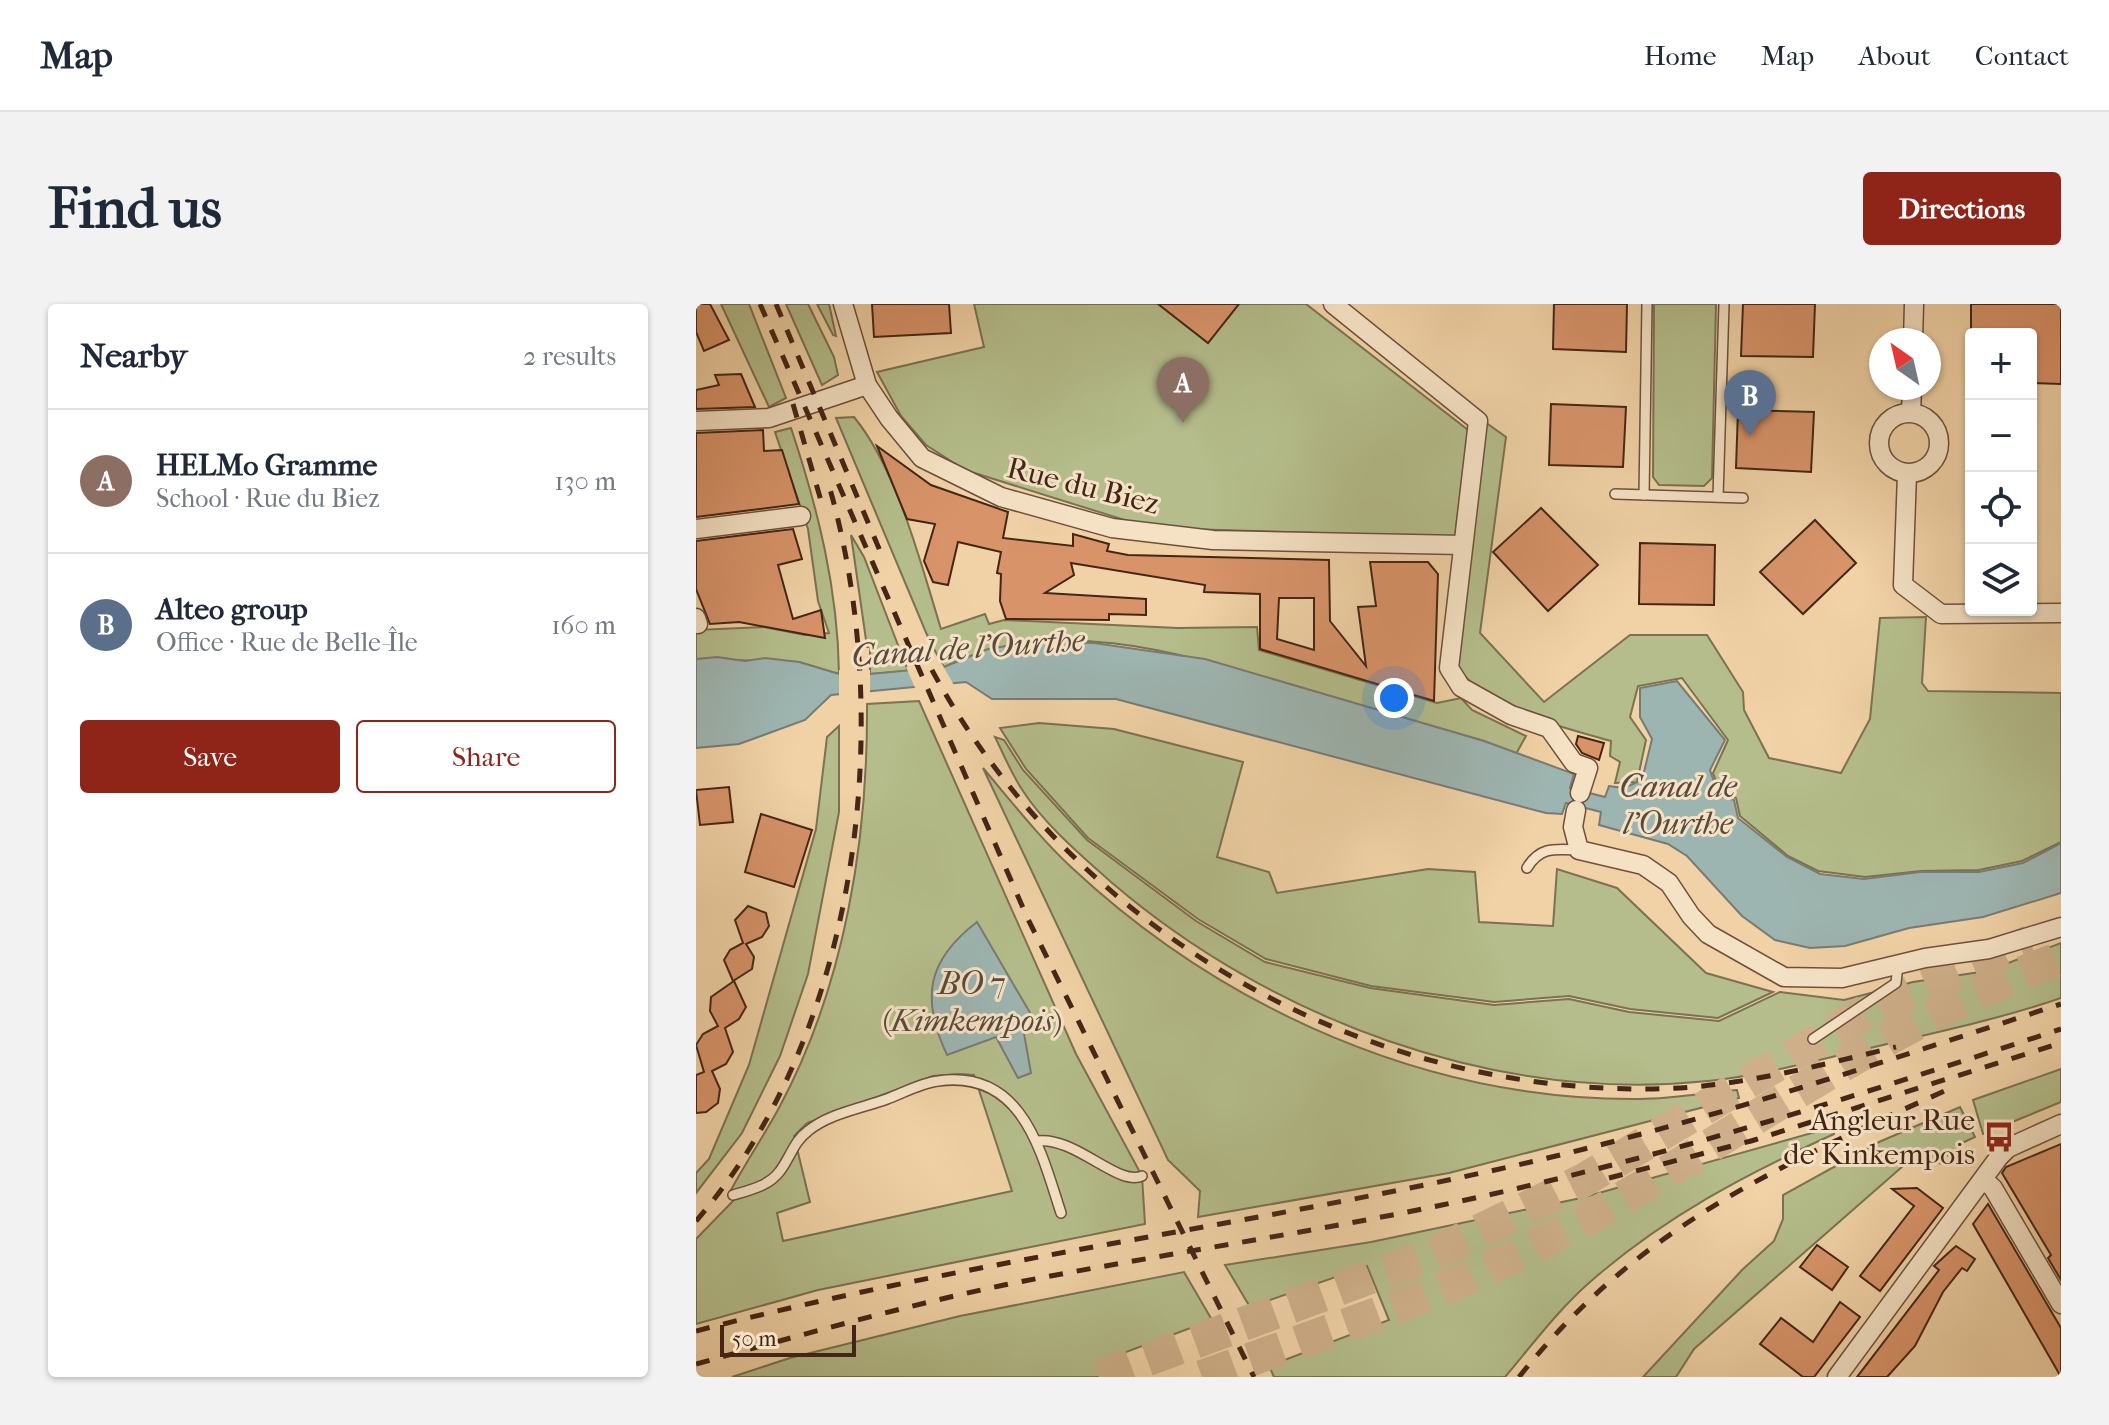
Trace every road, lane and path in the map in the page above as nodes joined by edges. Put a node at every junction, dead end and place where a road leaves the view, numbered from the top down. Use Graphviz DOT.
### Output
graph roads {
  1 [pos="843,304"];
  2 [pos="1333,304"];
  3 [pos="1647,304"];
  4 [pos="1724,304"];
  5 [pos="1914,304"];
  6 [pos="1913,328"];
  7 [pos="867,385"];
  8 [pos="1912,400"];
  9 [pos="1911,412"];
  10 [pos="696,421"];
  11 [pos="1907,474"];
  12 [pos="1615,494"];
  13 [pos="1644,495"];
  14 [pos="1718,497"];
  15 [pos="1743,498"];
  16 [pos="801,516"];
  17 [pos="696,529"];
  18 [pos="1463,545"];
  19 [pos="2061,613"];
  20 [pos="1579,850"];
  21 [pos="1527,868"];
  22 [pos="2061,927"];
  23 [pos="1898,965"];
  24 [pos="1813,1039"];
  25 [pos="2061,1124"];
  26 [pos="1037,1141"];
  27 [pos="1142,1176"];
  28 [pos="1984,1180"];
  29 [pos="733,1195"];
  30 [pos="1061,1213"];
  31 [pos="2061,1304"];
  32 [pos="1837,1377"];
  1 -- 7 [label="street, Rue du Biez"];
  2 -- 18 [label="street"];
  3 -- 13 [label="lane"];
  4 -- 14 [label="lane"];
  5 -- 6 [label="street"];
  7 -- 10 [label="street"];
  7 -- 18 [label="street, Rue du Biez"];
  8 -- 9 [label="street"];
  9 -- 11 [label="street"];
  9 -- 11 [label="street"];
  11 -- 19 [label="street"];
  12 -- 13 [label="lane"];
  13 -- 14 [label="lane"];
  14 -- 15 [label="lane"];
  16 -- 17 [label="street"];
  18 -- 20 [label="street"];
  20 -- 21 [label="lane"];
  20 -- 23 [label="street"];
  22 -- 23 [label="street"];
  23 -- 24 [label="lane"];
  25 -- 28 [label="street"];
  26 -- 27 [label="lane"];
  26 -- 29 [label="lane"];
  26 -- 30 [label="lane"];
  28 -- 31 [label="street"];
  28 -- 32 [label="street"];
}
